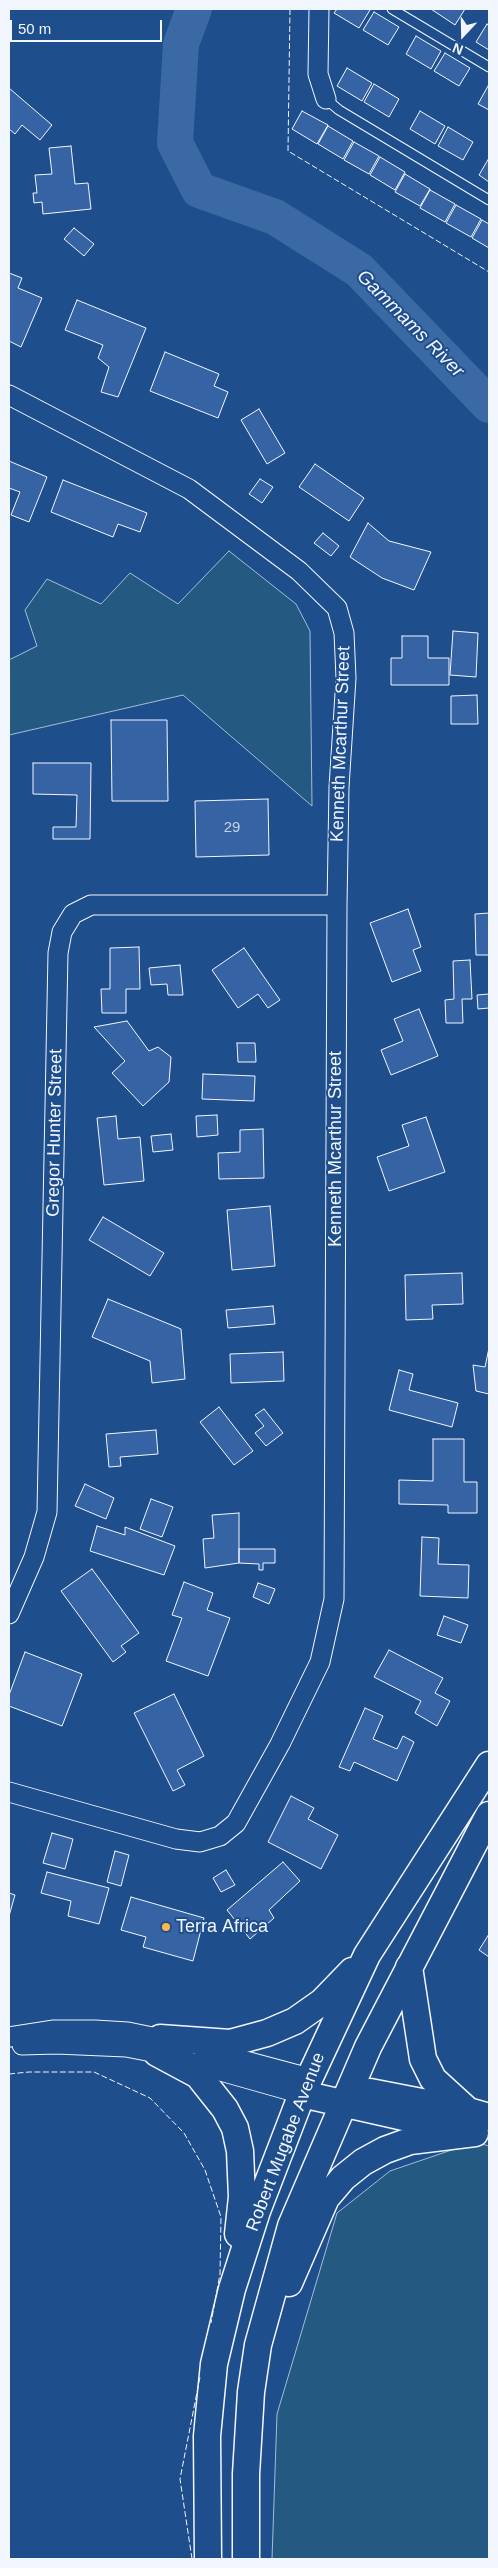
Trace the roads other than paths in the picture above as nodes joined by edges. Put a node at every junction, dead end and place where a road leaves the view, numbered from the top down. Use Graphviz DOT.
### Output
graph roads {
  1 [pos="319,9"];
  2 [pos="392,9"];
  3 [pos="489,68"];
  4 [pos="326,99"];
  5 [pos="489,200"];
  6 [pos="9,395"];
  7 [pos="337,906"];
  8 [pos="9,1614"];
  9 [pos="489,1765"];
  10 [pos="9,1792"];
  11 [pos="489,1815"];
  12 [pos="367,1955"];
  13 [pos="408,1966"];
  14 [pos="9,2037"];
  15 [pos="9,2046"];
  16 [pos="159,2046"];
  17 [pos="305,2086"];
  18 [pos="345,2096"];
  19 [pos="481,2124"];
  20 [pos="232,2289"];
  21 [pos="251,2392"];
  22 [pos="208,2559"];
  23 [pos="246,2559"];
  1 -- 4 [label="street"];
  2 -- 3 [label="lane"];
  4 -- 5 [label="lane"];
  6 -- 7 [label="street, Kenneth Mcarthur Street"];
  7 -- 8 [label="street, Gregor Hunter Street"];
  7 -- 10 [label="street, Kenneth Mcarthur Street"];
  9 -- 12 [label="main road, Robert Mugabe Avenue"];
  11 -- 13 [label="main road, Robert Mugabe Avenue"];
  12 -- 16 [label="main road"];
  12 -- 17 [label="main road, Robert Mugabe Avenue"];
  13 -- 18 [label="main road, Robert Mugabe Avenue"];
  13 -- 19 [label="main road"];
  14 -- 16 [label="street"];
  15 -- 16 [label="street"];
  16 -- 17 [label="street"];
  16 -- 20 [label="main road"];
  17 -- 18 [label="main road"];
  17 -- 20 [label="main road, Robert Mugabe Avenue"];
  18 -- 19 [label="main road"];
  18 -- 21 [label="main road, Robert Mugabe Avenue"];
  19 -- 21 [label="main road"];
  20 -- 22 [label="main road, Robert Mugabe Avenue"];
  21 -- 23 [label="main road, Robert Mugabe Avenue"];
}
